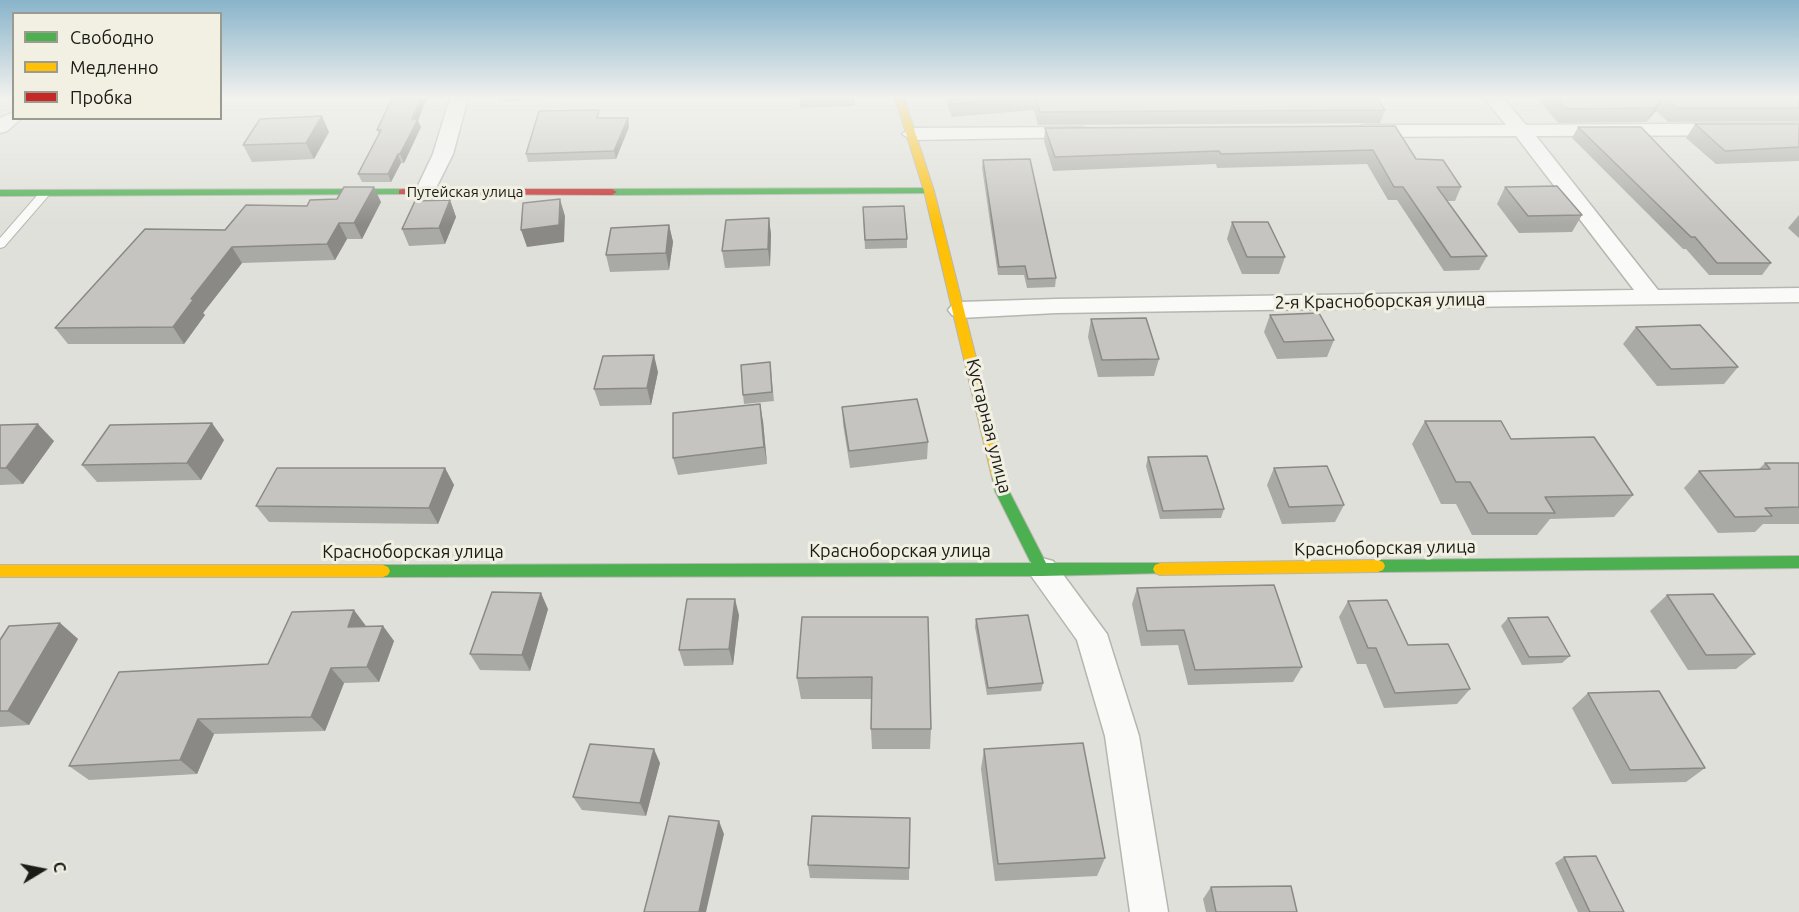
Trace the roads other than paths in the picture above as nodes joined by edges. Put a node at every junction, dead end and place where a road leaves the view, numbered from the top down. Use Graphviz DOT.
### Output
graph roads {
  1 [pos="446,141"];
  2 [pos="914,141"];
  3 [pos="1529,141"];
  4 [pos="929,191"];
  5 [pos="425,192"];
  6 [pos="0,193"];
  7 [pos="45,193"];
  8 [pos="0,245"];
  9 [pos="1799,295"];
  10 [pos="1651,297"];
  11 [pos="960,310"];
  12 [pos="1799,562"];
  13 [pos="1042,570"];
  14 [pos="0,571"];
  15 [pos="1149,912"];
  1 -- 5 [label="street"];
  2 -- 4 [label="street, Кустарная улица"];
  3 -- 10 [label="street"];
  4 -- 5 [label="street, Путейская улица"];
  4 -- 11 [label="street, Кустарная улица"];
  5 -- 7 [label="street, Путейская улица"];
  6 -- 7 [label="street, Путейская улица"];
  7 -- 8 [label="lane"];
  9 -- 10 [label="street, 2-я Красноборская улица"];
  10 -- 11 [label="street, 2-я Красноборская улица"];
  11 -- 13 [label="street, Кустарная улица"];
  12 -- 13 [label="street, Красноборская улица"];
  13 -- 14 [label="street, Красноборская улица"];
  13 -- 15 [label="street, Кустарная улица"];
}
